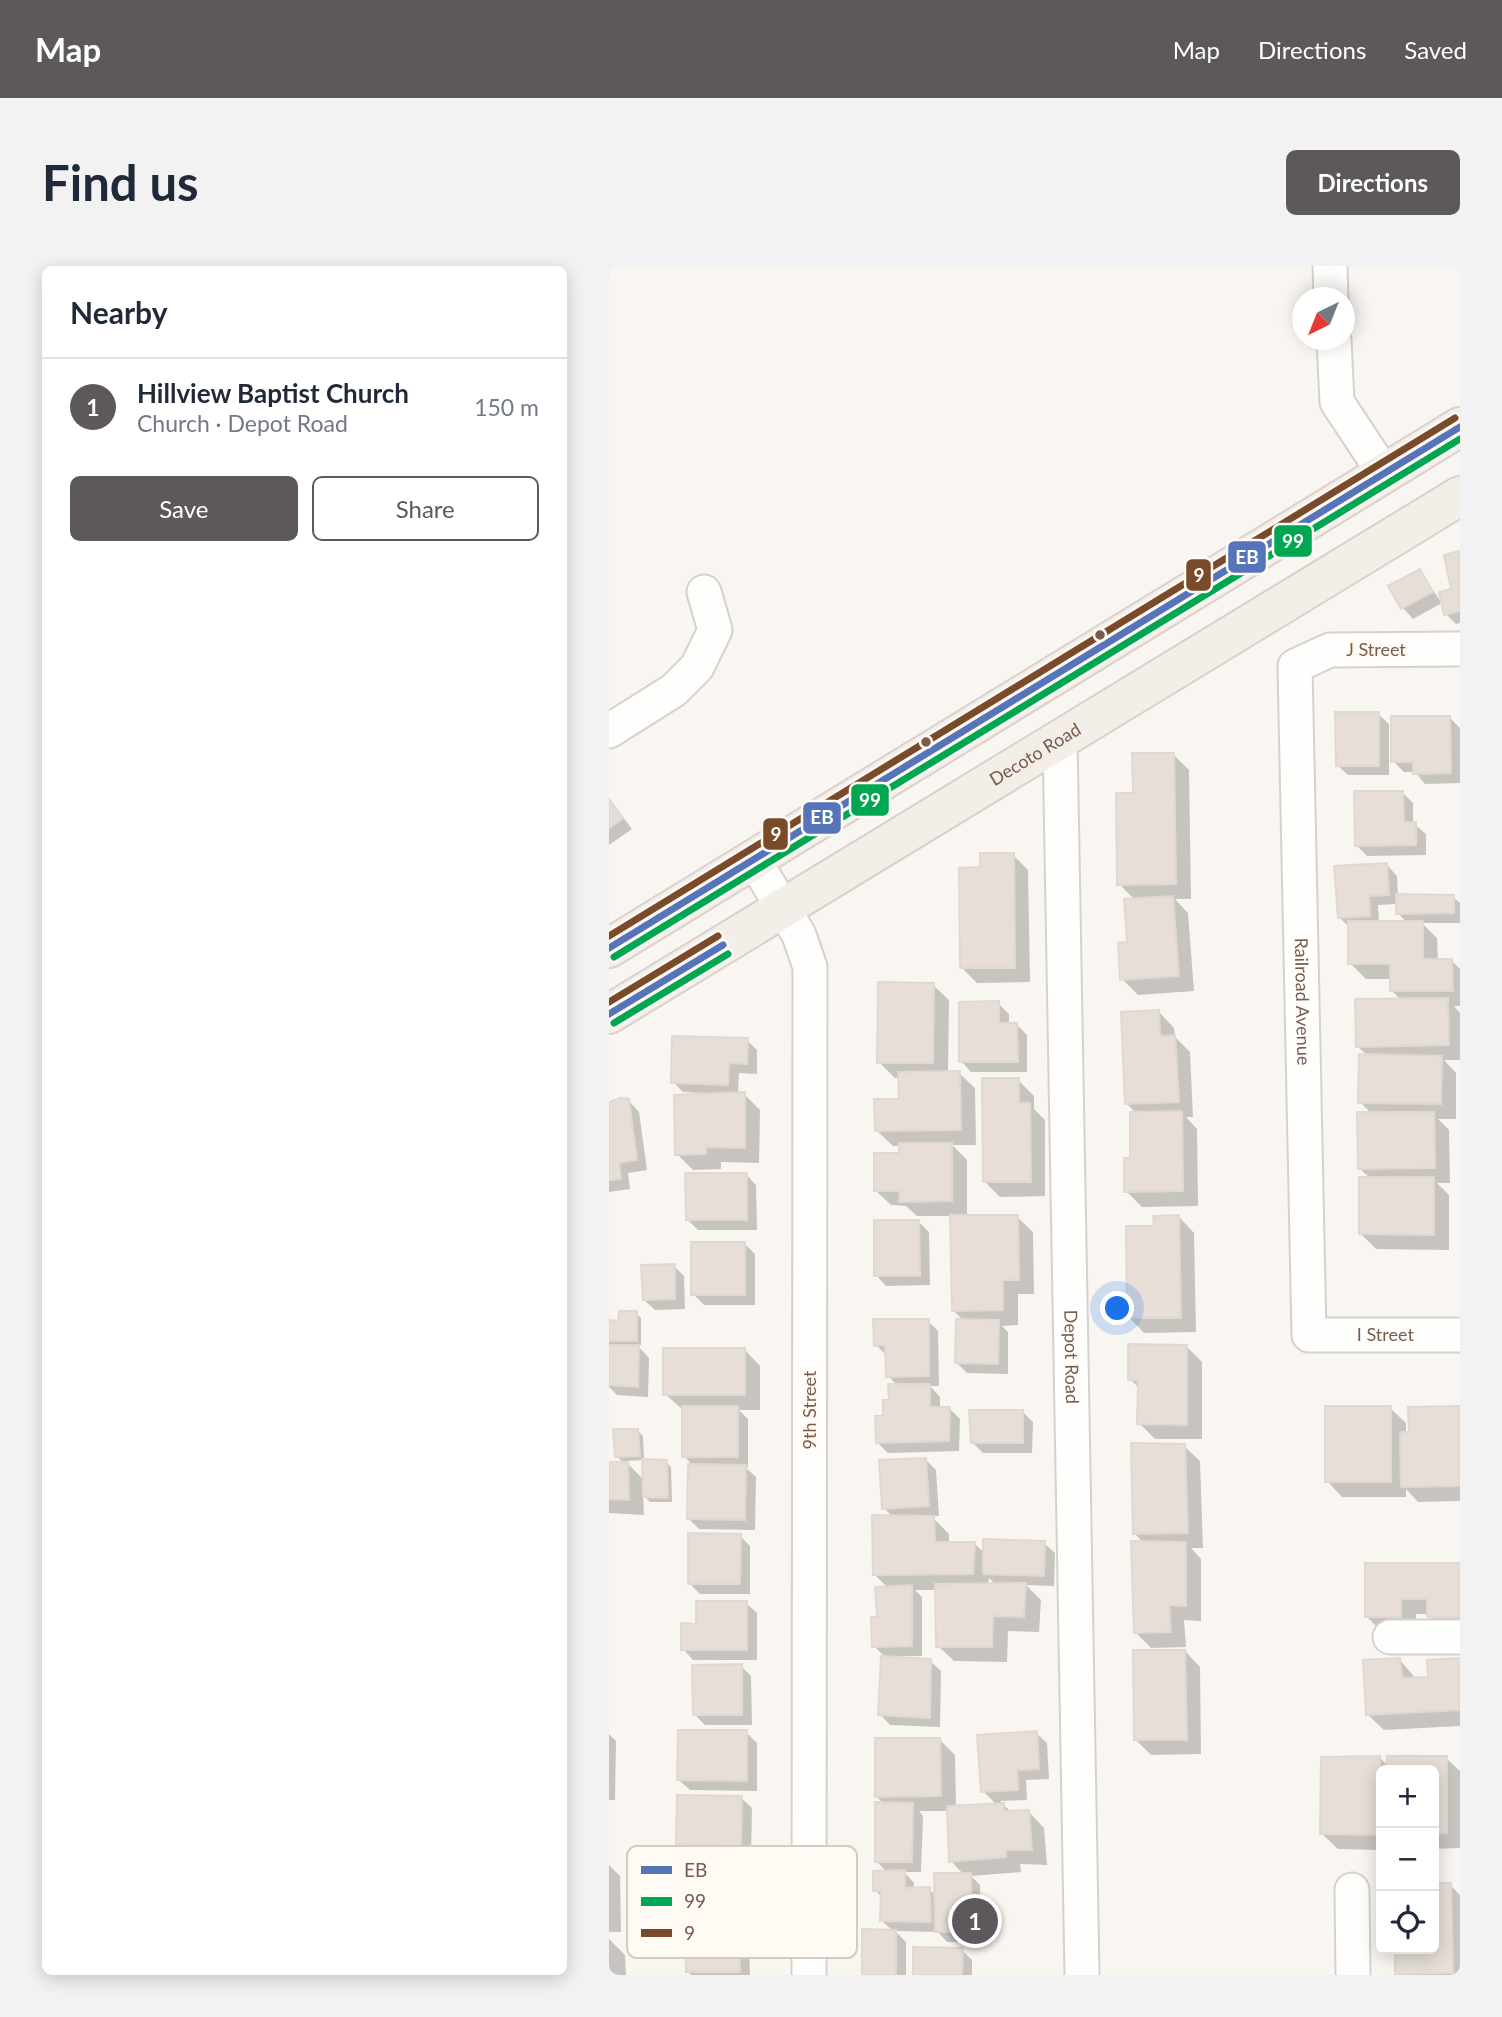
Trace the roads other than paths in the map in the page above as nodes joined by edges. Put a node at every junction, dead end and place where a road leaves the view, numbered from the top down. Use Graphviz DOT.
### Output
graph roads {
  1 [pos="1330,266"];
  2 [pos="1331,287"];
  3 [pos="1334,350"];
  4 [pos="1460,427"];
  5 [pos="1384,473"];
  6 [pos="1460,496"];
  7 [pos="704,592"];
  8 [pos="1460,649"];
  9 [pos="1295,666"];
  10 [pos="609,731"];
  11 [pos="1060,739"];
  12 [pos="754,860"];
  13 [pos="784,908"];
  14 [pos="609,948"];
  15 [pos="609,1014"];
  16 [pos="1309,1335"];
  17 [pos="1460,1335"];
  18 [pos="1390,1637"];
  19 [pos="1460,1637"];
  20 [pos="809,1846"];
  21 [pos="1353,1890"];
  22 [pos="1082,1975"];
  23 [pos="1353,1975"];
  1 -- 2 [label="street"];
  3 -- 5 [label="street"];
  4 -- 5 [label="main road"];
  5 -- 12 [label="main road"];
  6 -- 11 [label="main road, Decoto Road"];
  7 -- 10 [label="street"];
  8 -- 9 [label="street, J Street"];
  9 -- 16 [label="street, Railroad Avenue"];
  11 -- 13 [label="main road, Decoto Road"];
  11 -- 22 [label="street, Depot Road"];
  12 -- 13 [label="street, 9th Street"];
  12 -- 14 [label="main road"];
  13 -- 15 [label="main road, Decoto Road"];
  13 -- 20 [label="street, 9th Street"];
  16 -- 17 [label="street, I Street"];
  18 -- 19 [label="street"];
  21 -- 23 [label="street"];
}
